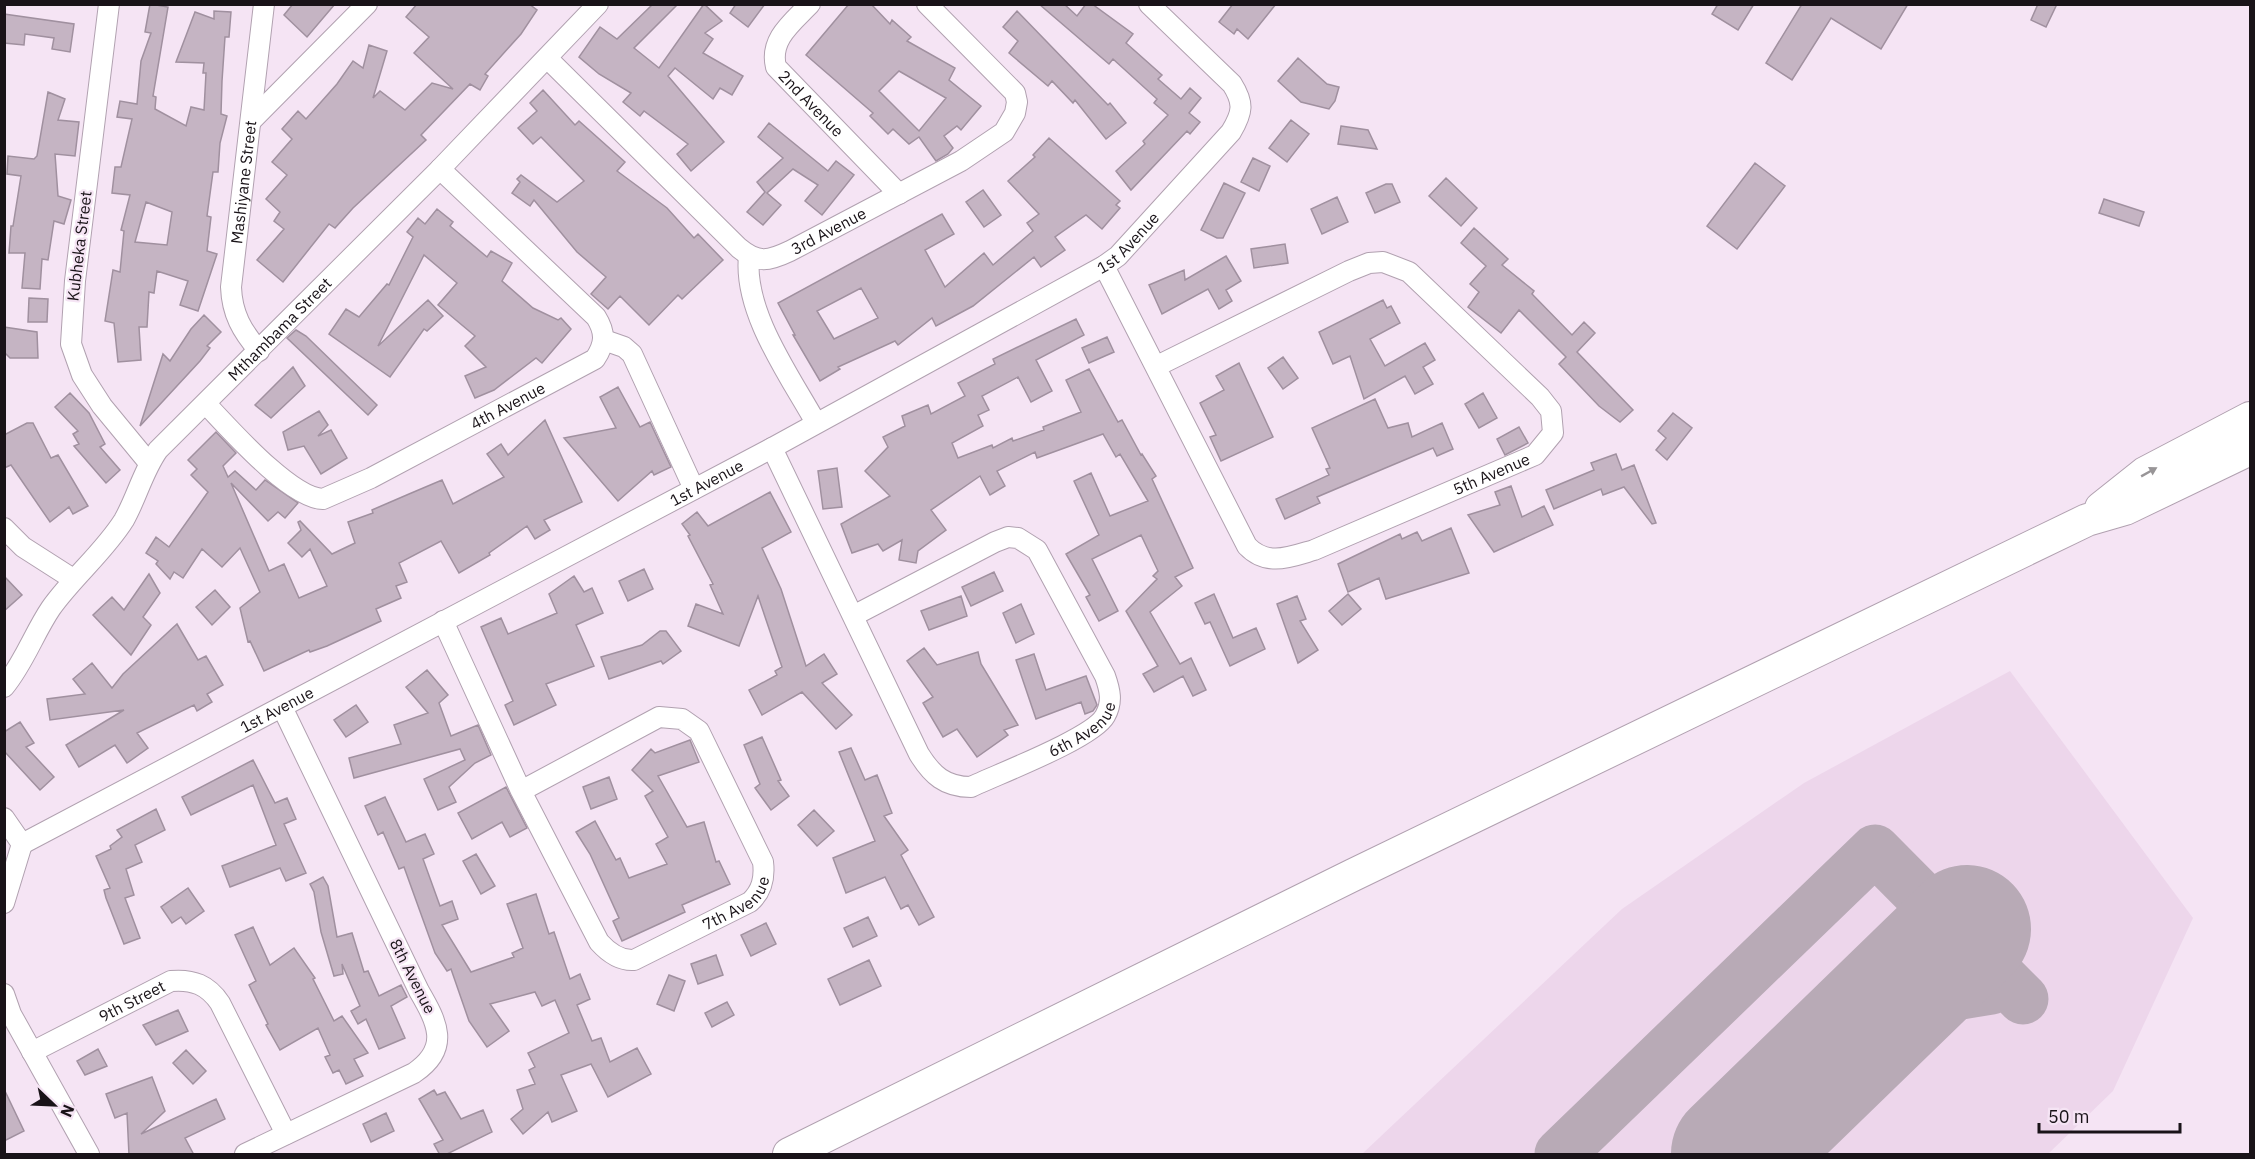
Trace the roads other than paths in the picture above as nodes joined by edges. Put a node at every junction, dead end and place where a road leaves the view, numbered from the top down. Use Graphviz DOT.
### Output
graph roads {
  1 [pos="109,4"];
  2 [pos="264,4"];
  3 [pos="367,4"];
  4 [pos="598,4"];
  5 [pos="810,4"];
  6 [pos="927,4"];
  7 [pos="1149,4"];
  8 [pos="547,58"];
  9 [pos="251,121"];
  10 [pos="440,169"];
  11 [pos="899,194"];
  12 [pos="749,256"];
  13 [pos="1104,266"];
  14 [pos="604,340"];
  15 [pos="259,351"];
  16 [pos="1157,366"];
  17 [pos="206,404"];
  18 [pos="2250,418"];
  19 [pos="816,423"];
  20 [pos="772,448"];
  21 [pos="2250,449"];
  22 [pos="149,463"];
  23 [pos="694,489"];
  24 [pos="2087,520"];
  25 [pos="4,528"];
  26 [pos="72,579"];
  27 [pos="853,615"];
  28 [pos="443,621"];
  29 [pos="4,687"];
  30 [pos="282,707"];
  31 [pos="521,791"];
  32 [pos="4,818"];
  33 [pos="22,844"];
  34 [pos="4,903"];
  35 [pos="4,994"];
  36 [pos="32,1052"];
  37 [pos="286,1134"];
  38 [pos="88,1155"];
  39 [pos="245,1155"];
  40 [pos="789,1155"];
  1 -- 22 [label="street, Kubheka Street"];
  2 -- 9 [label="street, Mashiyane Street"];
  3 -- 9 [label="street"];
  4 -- 8 [label="street, Mthambama Street"];
  5 -- 11 [label="street, 2nd Avenue"];
  6 -- 11 [label="street, 3rd Avenue"];
  7 -- 13 [label="street, 1st Avenue"];
  8 -- 10 [label="street, Mthambama Street"];
  8 -- 12 [label="street"];
  9 -- 15 [label="street, Mashiyane Street"];
  10 -- 14 [label="street"];
  10 -- 15 [label="street, Mthambama Street"];
  11 -- 12 [label="street, 3rd Avenue"];
  12 -- 19 [label="street"];
  13 -- 16 [label="street, 5th Avenue"];
  13 -- 19 [label="street, 1st Avenue"];
  14 -- 17 [label="street, 4th Avenue"];
  14 -- 23 [label="street"];
  15 -- 17 [label="street, Mthambama Street"];
  16 -- 16 [label="street, 5th Avenue"];
  17 -- 22 [label="street, Mthambama Street"];
  24 -- 18 [label="highway, one-way"];
  19 -- 20 [label="street, 1st Avenue"];
  20 -- 23 [label="street, 1st Avenue"];
  20 -- 27 [label="street, 6th Avenue"];
  21 -- 24 [label="highway"];
  22 -- 26 [label="street, Mthambama Street"];
  23 -- 28 [label="street, 1st Avenue"];
  24 -- 40 [label="highway"];
  25 -- 26 [label="street"];
  26 -- 29 [label="street, Mthambama Street"];
  27 -- 27 [label="street, 6th Avenue"];
  28 -- 30 [label="street, 1st Avenue"];
  28 -- 31 [label="street, 7th Avenue"];
  30 -- 33 [label="street, 1st Avenue"];
  30 -- 37 [label="street, 8th Avenue"];
  31 -- 31 [label="street, 7th Avenue"];
  32 -- 33 [label="street"];
  33 -- 34 [label="street"];
  35 -- 36 [label="street"];
  36 -- 37 [label="street, 9th Street"];
  36 -- 38 [label="street"];
  37 -- 39 [label="street, 8th Avenue"];
}
